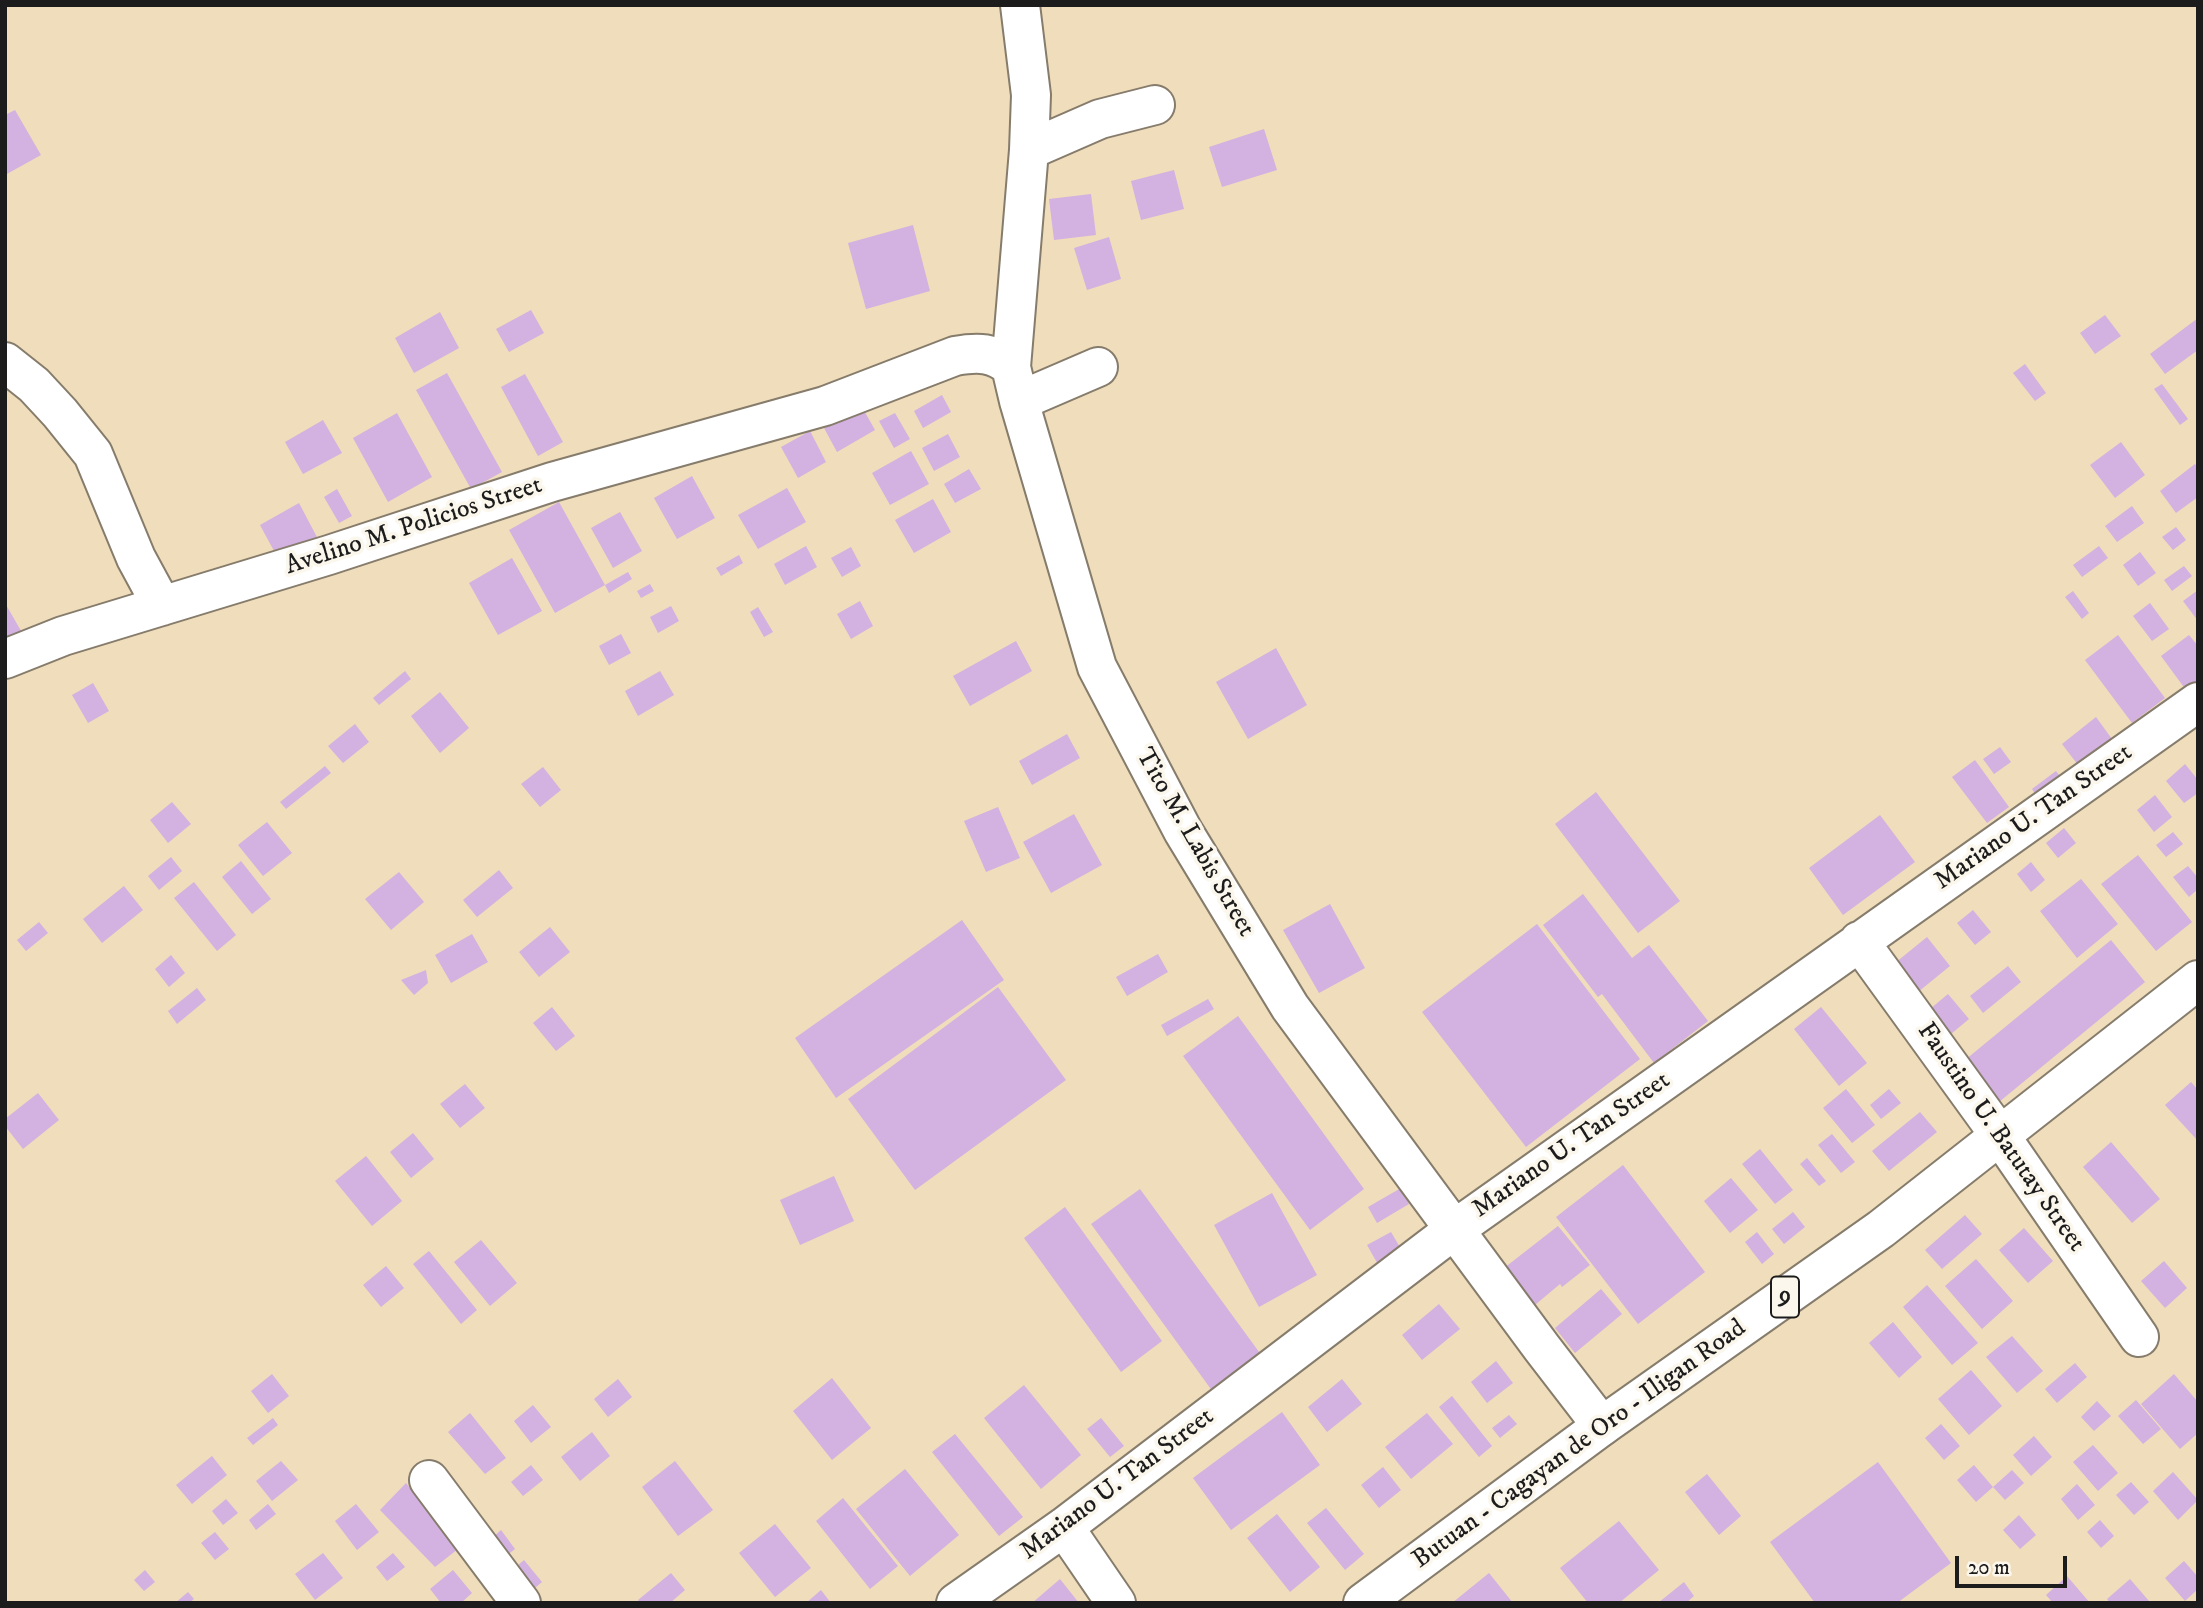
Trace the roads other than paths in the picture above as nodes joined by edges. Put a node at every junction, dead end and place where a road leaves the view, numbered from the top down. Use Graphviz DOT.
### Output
graph roads {
  1 [pos="1020,5"];
  2 [pos="1155,105"];
  3 [pos="1029,150"];
  4 [pos="5,362"];
  5 [pos="1098,367"];
  6 [pos="1015,384"];
  7 [pos="162,606"];
  8 [pos="5,659"];
  9 [pos="2198,702"];
  10 [pos="1860,941"];
  11 [pos="2198,980"];
  12 [pos="2001,1137"];
  13 [pos="1455,1229"];
  14 [pos="2139,1337"];
  15 [pos="1602,1426"];
  16 [pos="429,1480"];
  17 [pos="1064,1527"];
  18 [pos="521,1603"];
  19 [pos="956,1603"];
  20 [pos="1116,1603"];
  21 [pos="1363,1603"];
  1 -- 3 [label="main road"];
  2 -- 3 [label="main road"];
  3 -- 6 [label="main road"];
  4 -- 7 [label="main road"];
  5 -- 6 [label="main road"];
  6 -- 7 [label="main road, Avelino M. Policios Street"];
  6 -- 13 [label="main road, Tito M. Labis Street"];
  7 -- 8 [label="main road, Avelino M. Policios Street"];
  9 -- 10 [label="main road, Mariano U. Tan Street"];
  10 -- 12 [label="main road, Faustino U. Batutay Street"];
  10 -- 13 [label="main road, Mariano U. Tan Street"];
  11 -- 12 [label="main road, Butuan - Cagayan de Oro - Iligan Road / 9"];
  12 -- 14 [label="main road, Faustino U. Batutay Street"];
  12 -- 15 [label="main road, Butuan - Cagayan de Oro - Iligan Road / 9"];
  13 -- 15 [label="main road, Tito M. Labis Street"];
  13 -- 17 [label="main road, Mariano U. Tan Street"];
  15 -- 21 [label="main road, Butuan - Cagayan de Oro - Iligan Road / 9"];
  16 -- 18 [label="main road"];
  17 -- 19 [label="main road, Mariano U. Tan Street"];
  17 -- 20 [label="main road"];
}
